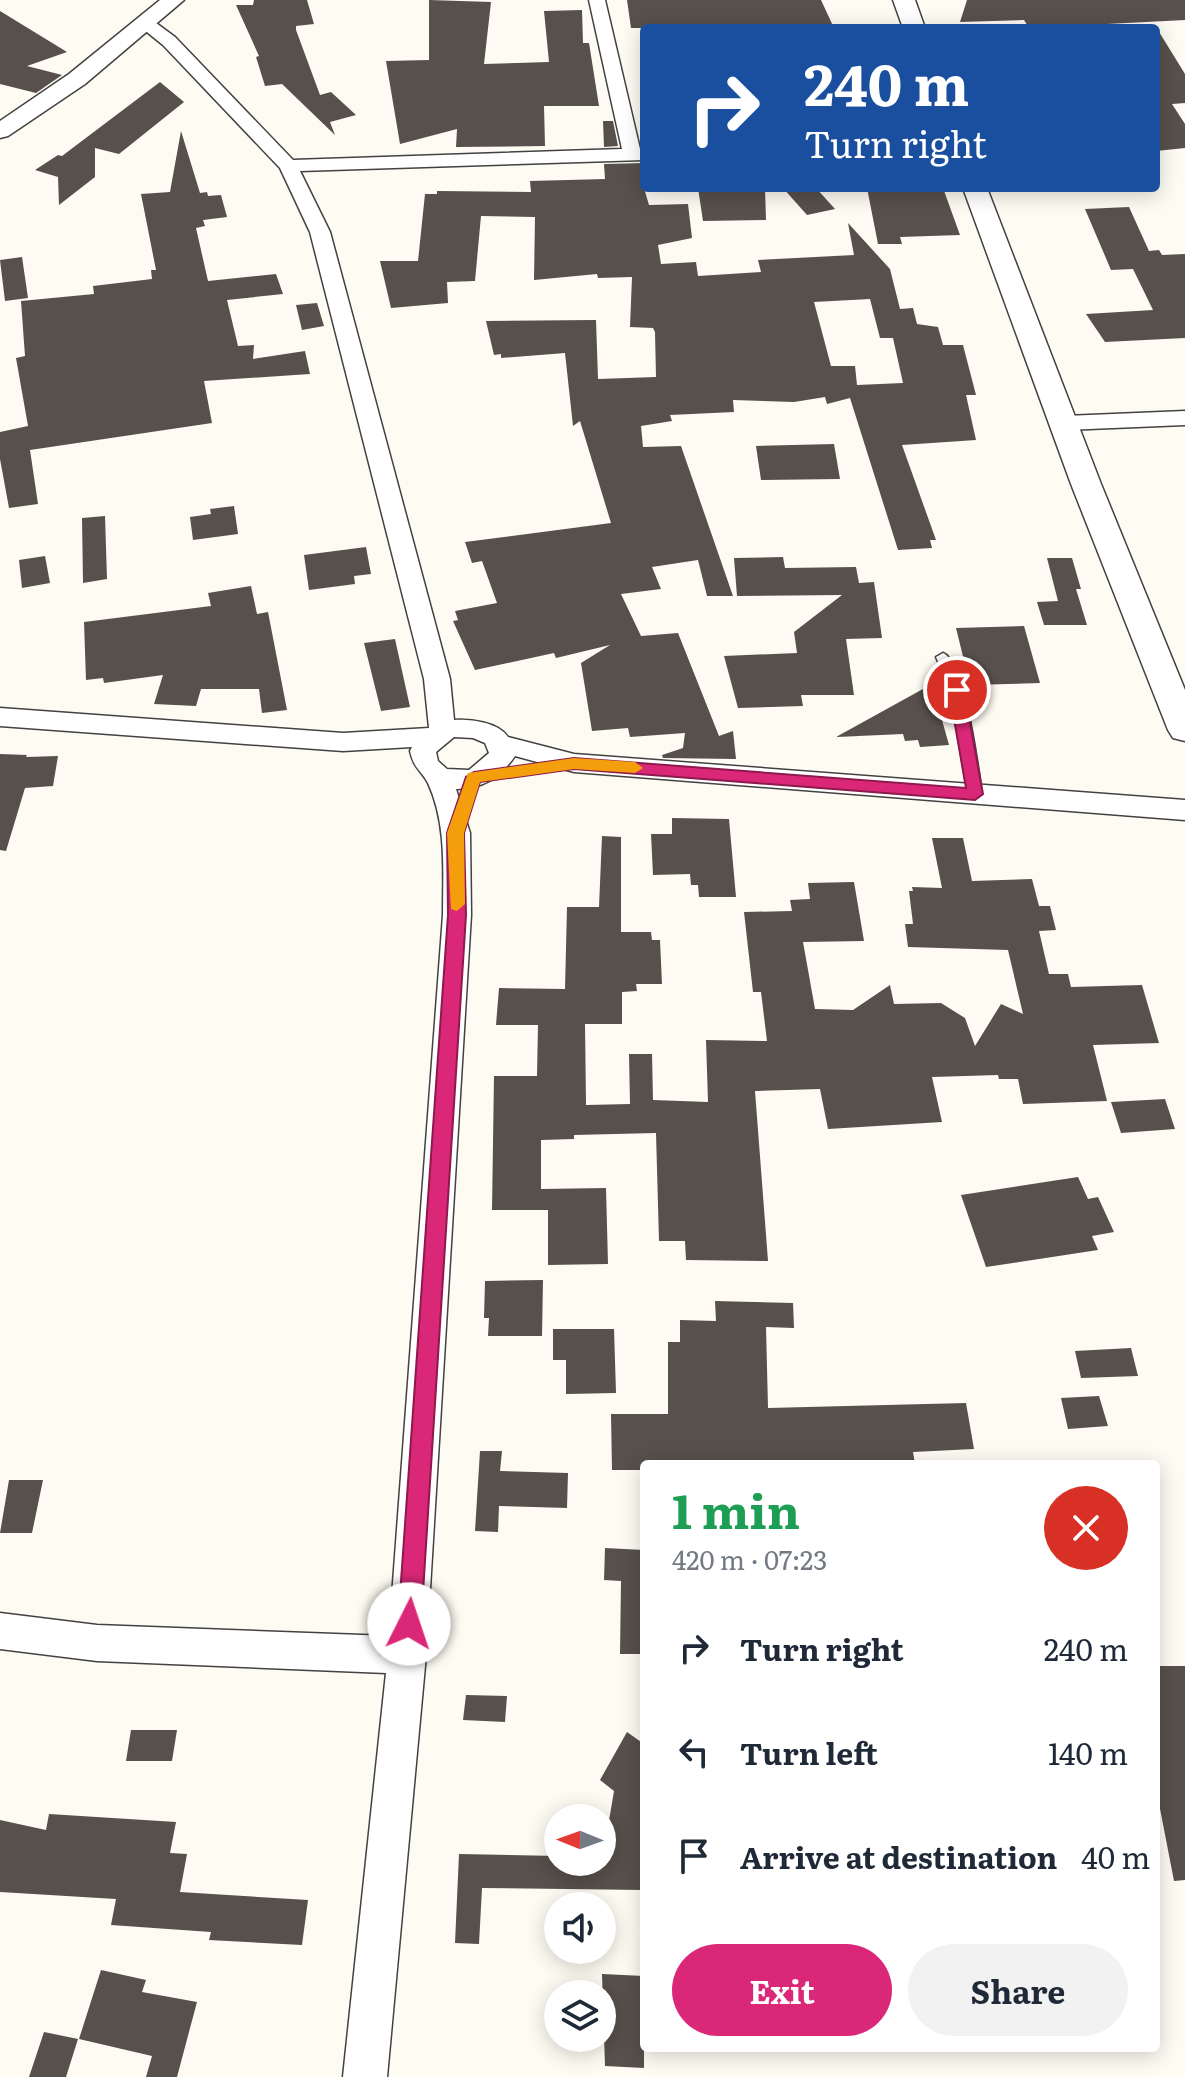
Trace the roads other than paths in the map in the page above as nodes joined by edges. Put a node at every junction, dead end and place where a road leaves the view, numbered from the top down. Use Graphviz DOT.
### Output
graph roads {
  1 [pos="173,0"];
  2 [pos="597,0"];
  3 [pos="904,0"];
  4 [pos="146,24"];
  5 [pos="913,24"];
  6 [pos="1,129"];
  7 [pos="638,154"];
  8 [pos="288,166"];
  9 [pos="977,192"];
  10 [pos="1185,418"];
  11 [pos="1065,423"];
  12 [pos="943,657"];
  13 [pos="437,679"];
  14 [pos="0,717"];
  15 [pos="475,727"];
  16 [pos="1185,730"];
  17 [pos="437,734"];
  18 [pos="343,742"];
  19 [pos="498,743"];
  20 [pos="574,763"];
  21 [pos="433,771"];
  22 [pos="482,775"];
  23 [pos="975,794"];
  24 [pos="1185,810"];
  25 [pos="456,833"];
  26 [pos="0,1631"];
  27 [pos="407,1655"];
  28 [pos="365,2077"];
  1 -- 4 [label="street"];
  2 -- 7 [label="street"];
  3 -- 5 [label="street"];
  4 -- 6 [label="street"];
  4 -- 8 [label="street"];
  7 -- 8 [label="street"];
  8 -- 13 [label="street"];
  9 -- 11 [label="street"];
  10 -- 11 [label="street"];
  11 -- 16 [label="street"];
  12 -- 23 [label="lane"];
  13 -- 15 [label="street"];
  13 -- 17 [label="street"];
  14 -- 18 [label="street"];
  15 -- 17 [label="street"];
  15 -- 19 [label="street"];
  17 -- 18 [label="street"];
  17 -- 21 [label="street"];
  18 -- 21 [label="street"];
  19 -- 20 [label="street"];
  19 -- 22 [label="street"];
  20 -- 22 [label="street"];
  20 -- 23 [label="street"];
  21 -- 22 [label="street"];
  21 -- 25 [label="street"];
  22 -- 25 [label="street"];
  23 -- 24 [label="street"];
  25 -- 27 [label="street"];
  26 -- 27 [label="street"];
  27 -- 28 [label="street"];
}
